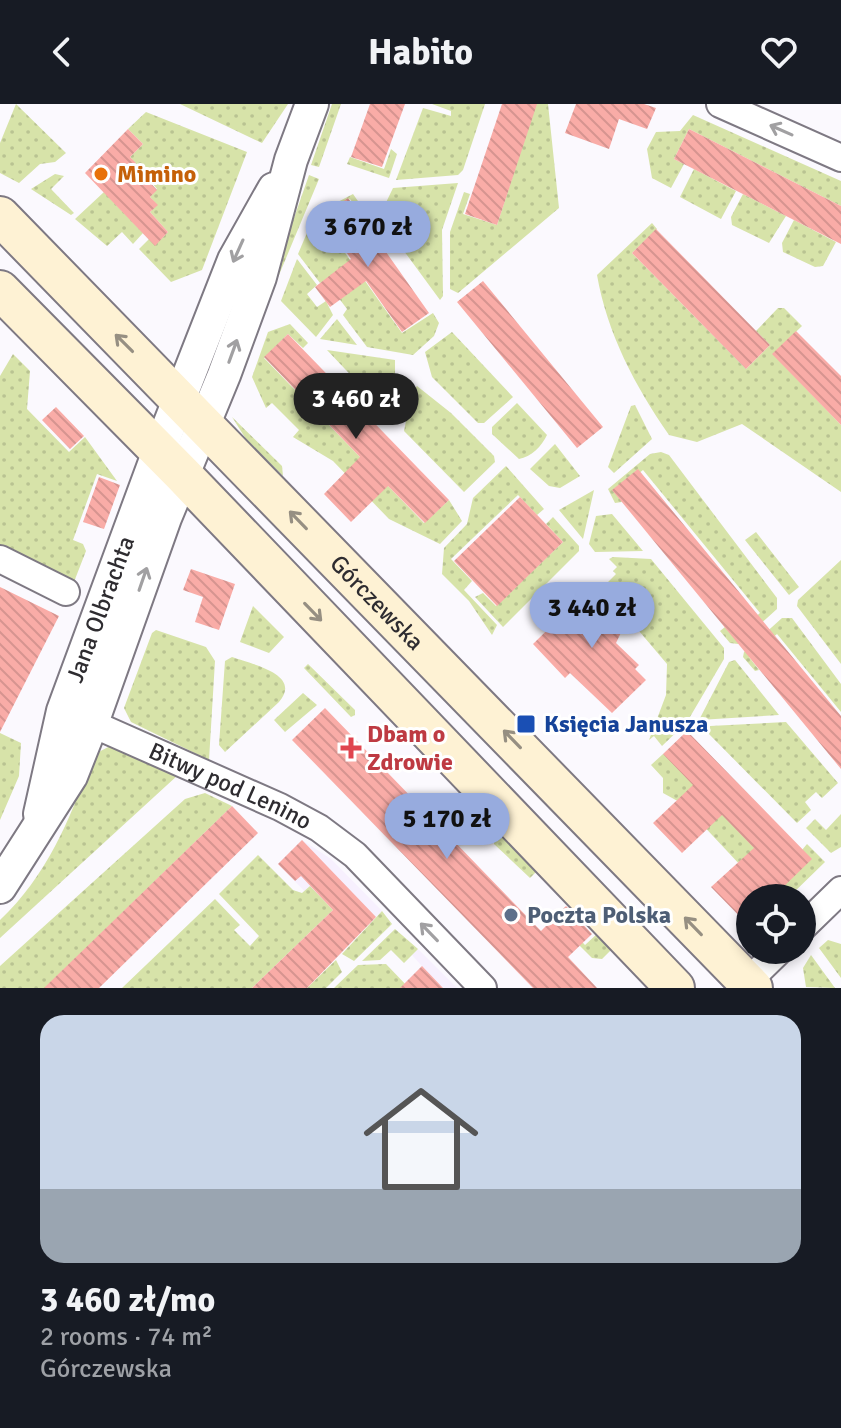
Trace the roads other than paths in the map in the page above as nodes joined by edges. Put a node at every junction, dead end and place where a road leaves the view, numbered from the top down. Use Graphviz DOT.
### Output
graph roads {
  1 [pos="312,104"];
  2 [pos="720,104"];
  3 [pos="841,158"];
  4 [pos="0,216"];
  5 [pos="0,290"];
  6 [pos="192,411"];
  7 [pos="171,463"];
  8 [pos="0,559"];
  9 [pos="66,592"];
  10 [pos="77,717"];
  11 [pos="0,887"];
  12 [pos="841,890"];
  13 [pos="816,914"];
  14 [pos="767,964"];
  15 [pos="747,986"];
  16 [pos="483,988"];
  17 [pos="675,988"];
  1 -- 6 [label="street"];
  3 -- 2 [label="street, one-way"];
  6 -- 4 [label="main road, Górczewska, one-way"];
  5 -- 7 [label="main road"];
  6 -- 7 [label="street, Jana Olbrachta"];
  15 -- 6 [label="main road, Górczewska, one-way"];
  7 -- 10 [label="street, Jana Olbrachta"];
  7 -- 17 [label="main road, one-way"];
  8 -- 9 [label="street"];
  10 -- 11 [label="street, Jana Olbrachta"];
  16 -- 10 [label="street, Bitwy pod Lenino, one-way"];
  12 -- 13 [label="street"];
  14 -- 15 [label="street"];
}
